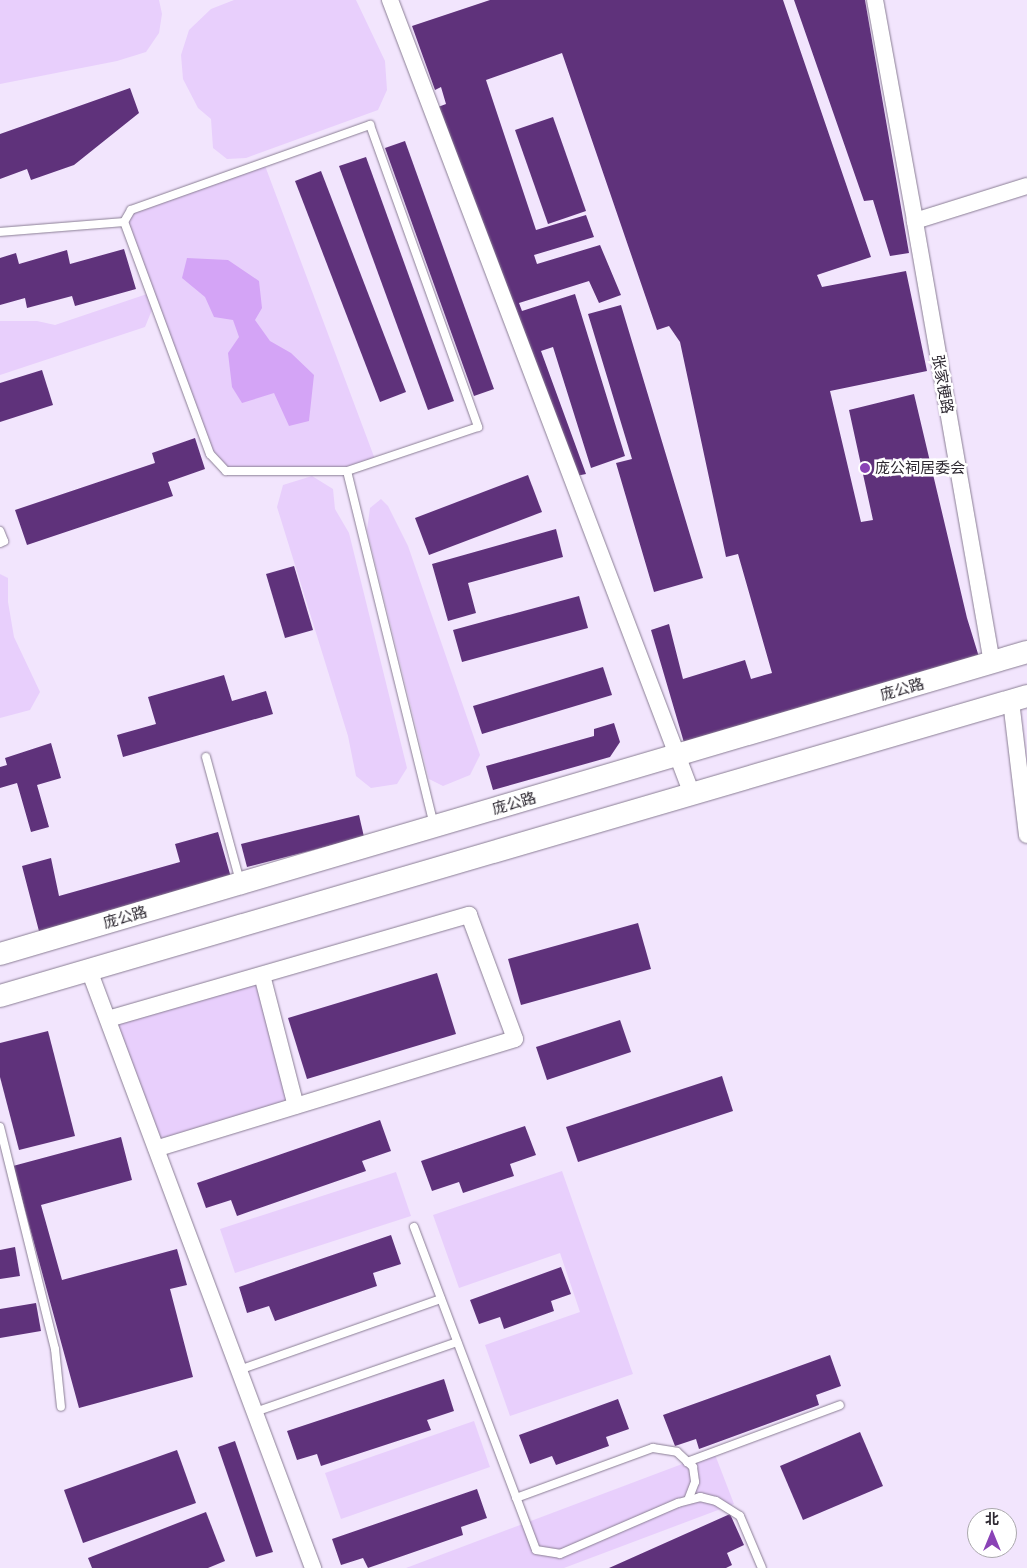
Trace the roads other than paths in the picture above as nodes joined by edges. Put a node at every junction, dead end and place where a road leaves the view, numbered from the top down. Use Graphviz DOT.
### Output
graph roads {
  1 [pos="390,0"];
  2 [pos="875,0"];
  3 [pos="1027,186"];
  4 [pos="915,221"];
  5 [pos="124,222"];
  6 [pos="0,232"];
  7 [pos="347,471"];
  8 [pos="0,531"];
  9 [pos="0,543"];
  10 [pos="1027,652"];
  11 [pos="992,663"];
  12 [pos="1019,698"];
  13 [pos="678,755"];
  14 [pos="206,757"];
  15 [pos="692,794"];
  16 [pos="434,826"];
  17 [pos="1027,835"];
  18 [pos="241,883"];
  19 [pos="0,954"];
  20 [pos="89,970"];
  21 [pos="262,975"];
  22 [pos="0,996"];
  23 [pos="108,1019"];
  24 [pos="296,1106"];
  25 [pos="0,1127"];
  26 [pos="156,1149"];
  27 [pos="414,1227"];
  28 [pos="441,1299"];
  29 [pos="457,1342"];
  30 [pos="239,1370"];
  31 [pos="840,1405"];
  32 [pos="61,1407"];
  33 [pos="255,1412"];
  34 [pos="687,1462"];
  35 [pos="516,1498"];
  36 [pos="688,1500"];
  37 [pos="313,1568"];
  38 [pos="762,1568"];
  1 -- 13 [label="street"];
  2 -- 4 [label="street, 张家梗路"];
  3 -- 4 [label="street"];
  4 -- 11 [label="street, 张家梗路"];
  5 -- 6 [label="lane"];
  5 -- 7 [label="lane"];
  5 -- 7 [label="lane"];
  7 -- 16 [label="lane"];
  8 -- 9 [label="lane"];
  10 -- 11 [label="main road, 庞公路"];
  11 -- 13 [label="main road, 庞公路"];
  12 -- 15 [label="main road"];
  12 -- 17 [label="street"];
  13 -- 15 [label="street"];
  13 -- 16 [label="main road, 庞公路"];
  14 -- 18 [label="lane"];
  15 -- 20 [label="main road"];
  16 -- 18 [label="main road, 庞公路"];
  18 -- 19 [label="main road, 庞公路"];
  20 -- 22 [label="main road"];
  20 -- 23 [label="street"];
  21 -- 23 [label="street"];
  21 -- 24 [label="street"];
  21 -- 24 [label="street"];
  23 -- 26 [label="street"];
  24 -- 26 [label="street"];
  25 -- 32 [label="lane"];
  26 -- 30 [label="street"];
  27 -- 28 [label="lane"];
  28 -- 29 [label="lane"];
  28 -- 30 [label="lane"];
  29 -- 33 [label="lane"];
  29 -- 35 [label="lane"];
  30 -- 33 [label="street"];
  31 -- 34 [label="lane"];
  33 -- 37 [label="street"];
  34 -- 35 [label="lane"];
  34 -- 36 [label="lane"];
  35 -- 36 [label="lane"];
  36 -- 38 [label="lane"];
}
